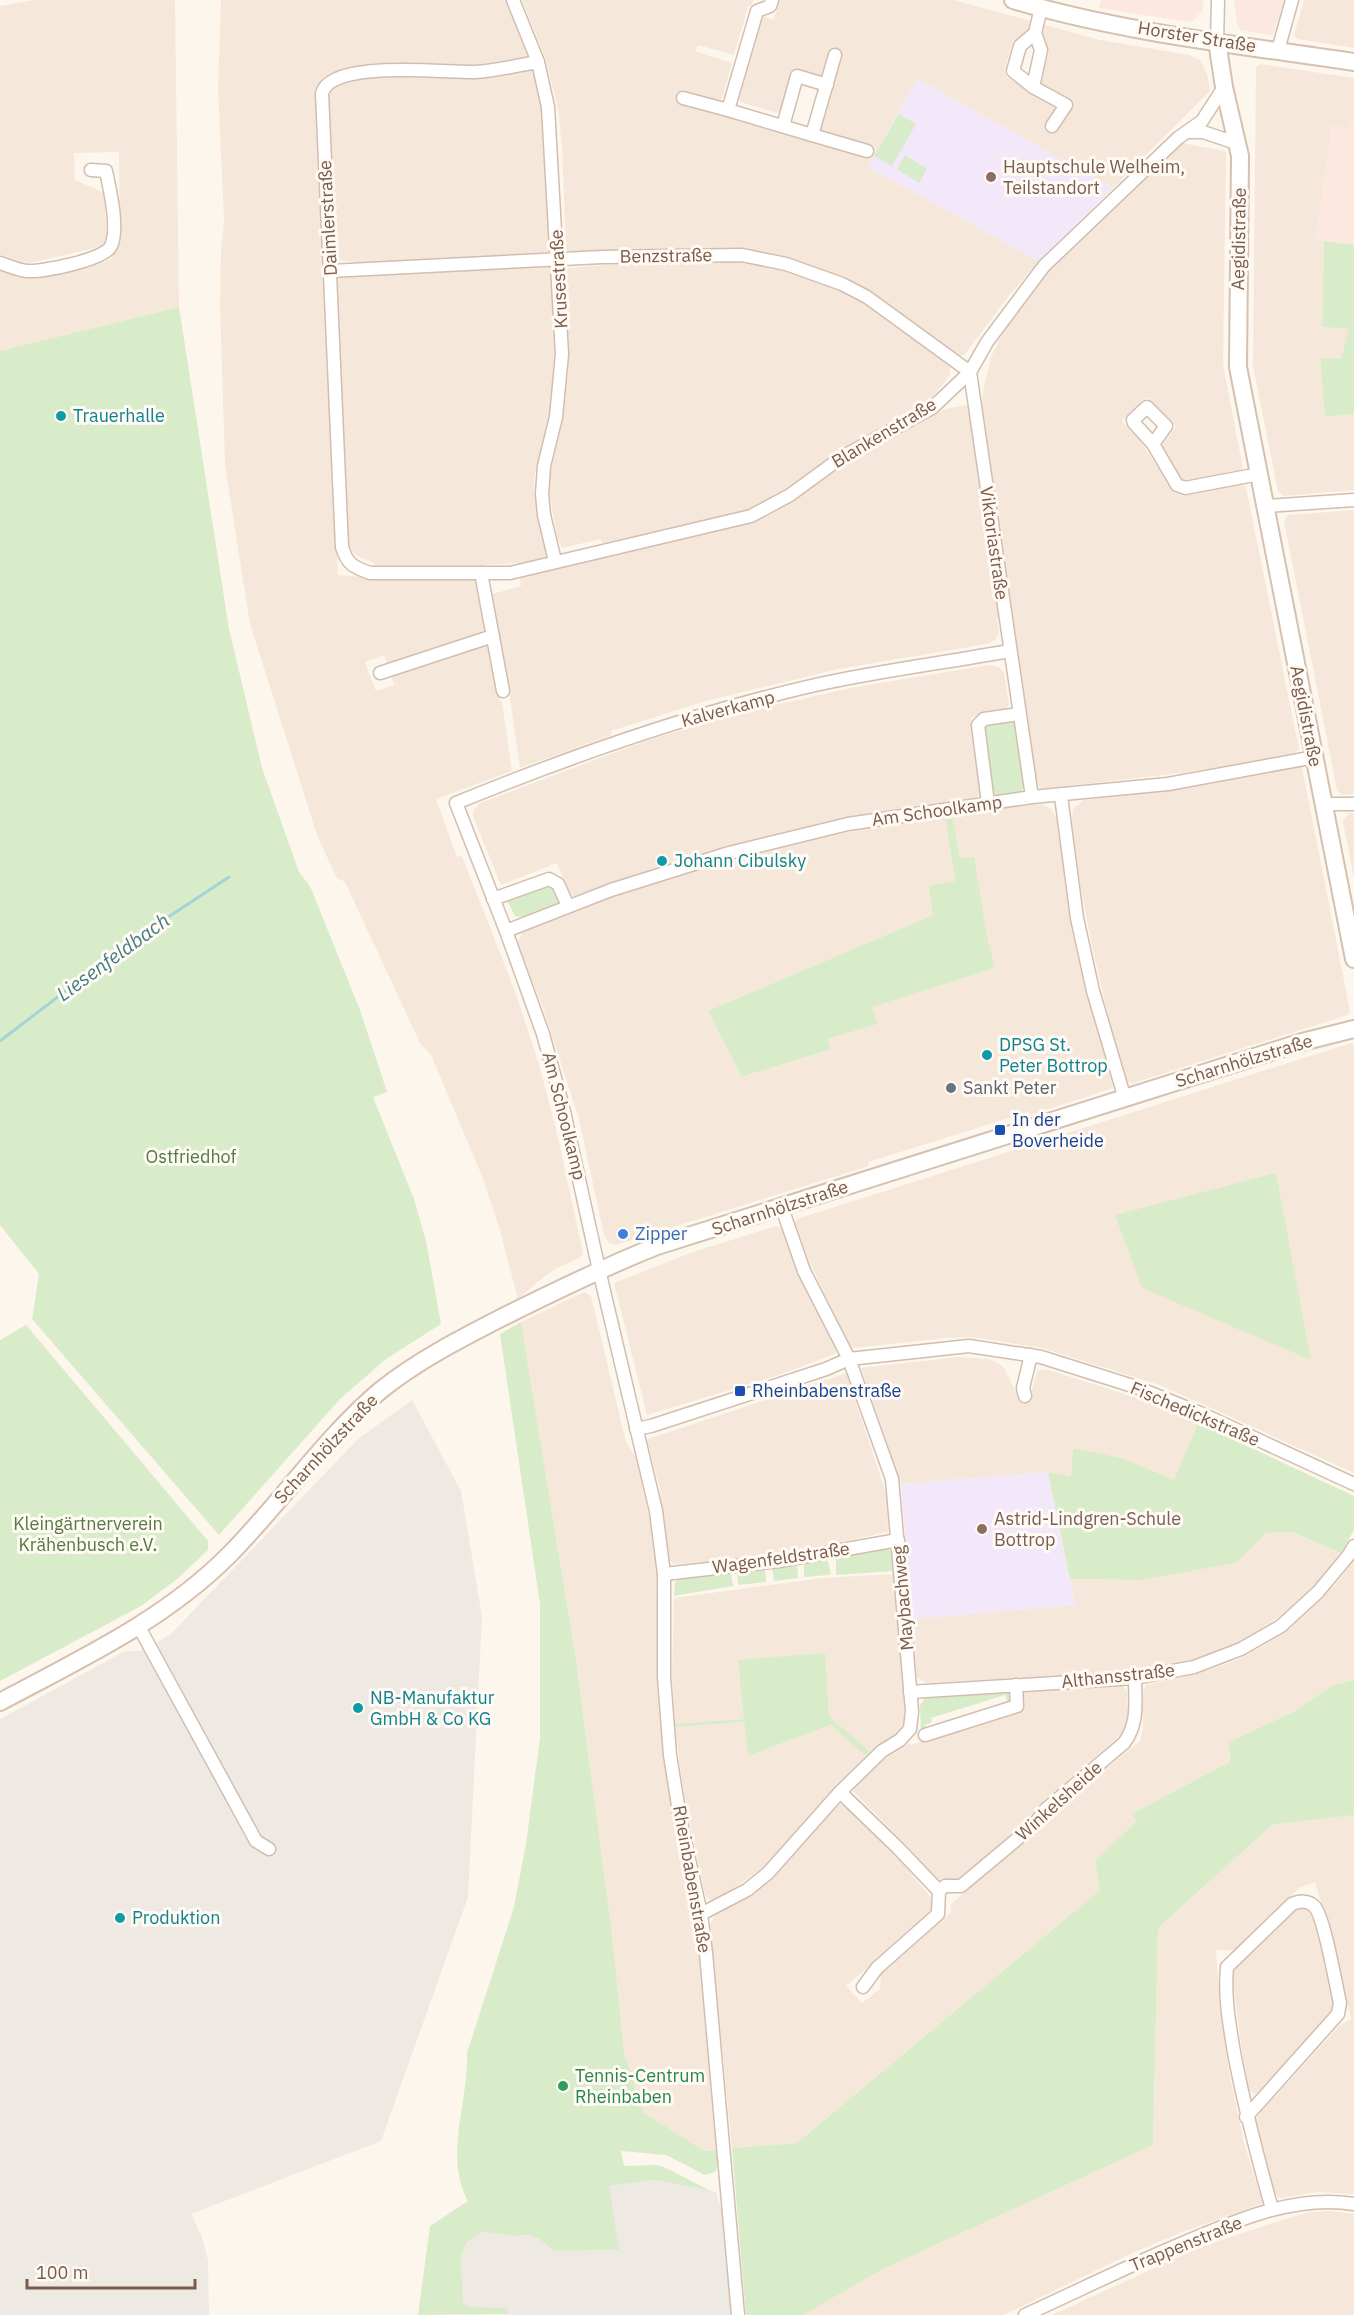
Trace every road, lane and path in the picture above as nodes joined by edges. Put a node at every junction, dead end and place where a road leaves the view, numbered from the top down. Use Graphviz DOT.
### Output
graph roads {
  1 [pos="513,0"];
  2 [pos="772,0"];
  3 [pos="1013,0"];
  4 [pos="1218,0"];
  5 [pos="1292,0"];
  6 [pos="1041,8"];
  7 [pos="1035,33"];
  8 [pos="1217,41"];
  9 [pos="1278,50"];
  10 [pos="835,55"];
  11 [pos="538,62"];
  12 [pos="1354,62"];
  13 [pos="827,85"];
  14 [pos="1033,87"];
  15 [pos="1224,87"];
  16 [pos="683,98"];
  17 [pos="728,110"];
  18 [pos="783,126"];
  19 [pos="1052,126"];
  20 [pos="1188,132"];
  21 [pos="812,135"];
  22 [pos="1239,144"];
  23 [pos="867,151"];
  24 [pos="91,170"];
  25 [pos="558,261"];
  26 [pos="0,263"];
  27 [pos="330,271"];
  28 [pos="970,372"];
  29 [pos="1153,444"];
  30 [pos="1259,474"];
  31 [pos="1354,500"];
  32 [pos="1266,506"];
  33 [pos="555,561"];
  34 [pos="352,567"];
  35 [pos="481,573"];
  36 [pos="493,636"];
  37 [pos="1009,651"];
  38 [pos="380,673"];
  39 [pos="503,691"];
  40 [pos="1019,714"];
  41 [pos="1314,757"];
  42 [pos="1061,796"];
  43 [pos="1032,797"];
  44 [pos="456,803"];
  45 [pos="988,803"];
  46 [pos="1324,804"];
  47 [pos="1354,804"];
  48 [pos="493,899"];
  49 [pos="568,906"];
  50 [pos="506,931"];
  51 [pos="1354,959"];
  52 [pos="1354,1029"];
  53 [pos="1125,1099"];
  54 [pos="782,1208"];
  55 [pos="598,1270"];
  56 [pos="1031,1355"];
  57 [pos="849,1359"];
  58 [pos="1024,1396"];
  59 [pos="636,1429"];
  60 [pos="1354,1484"];
  61 [pos="898,1540"];
  62 [pos="1354,1546"];
  63 [pos="664,1574"];
  64 [pos="139,1627"];
  65 [pos="1135,1678"];
  66 [pos="1016,1685"];
  67 [pos="910,1692"];
  68 [pos="0,1702"];
  69 [pos="925,1735"];
  70 [pos="840,1792"];
  71 [pos="269,1849"];
  72 [pos="939,1891"];
  73 [pos="701,1914"];
  74 [pos="863,1987"];
  75 [pos="1246,2117"];
  76 [pos="1354,2204"];
  77 [pos="1272,2209"];
  78 [pos="738,2315"];
  79 [pos="1025,2315"];
  1 -- 11 [label="street, Krusestraße"];
  2 -- 17 [label="street"];
  3 -- 6 [label="main road, Horster Straße"];
  4 -- 8 [label="street"];
  5 -- 9 [label="street"];
  6 -- 7 [label="street"];
  6 -- 8 [label="main road, Horster Straße"];
  7 -- 14 [label="street"];
  7 -- 14 [label="street"];
  8 -- 9 [label="main road, Horster Straße"];
  8 -- 15 [label="main road, Aegidistraße"];
  9 -- 12 [label="main road, Horster Straße"];
  10 -- 13 [label="street"];
  11 -- 25 [label="street, Krusestraße"];
  11 -- 27 [label="street, Daimlerstraße"];
  13 -- 18 [label="street"];
  13 -- 21 [label="street"];
  14 -- 19 [label="street"];
  15 -- 20 [label="street, Blankenstraße"];
  15 -- 22 [label="main road, Aegidistraße"];
  16 -- 17 [label="street"];
  17 -- 18 [label="street"];
  18 -- 21 [label="street"];
  20 -- 22 [label="street"];
  20 -- 28 [label="street, Blankenstraße"];
  21 -- 23 [label="street"];
  22 -- 30 [label="main road, Aegidistraße"];
  24 -- 26 [label="street"];
  25 -- 27 [label="street, Benzstraße"];
  25 -- 28 [label="street, Benzstraße"];
  25 -- 33 [label="street, Krusestraße"];
  27 -- 34 [label="street, Daimlerstraße"];
  28 -- 33 [label="street, Blankenstraße"];
  28 -- 37 [label="street, Viktoriastraße"];
  29 -- 30 [label="street"];
  30 -- 32 [label="main road, Aegidistraße"];
  31 -- 32 [label="street"];
  32 -- 41 [label="main road, Aegidistraße"];
  33 -- 35 [label="street, Blankenstraße"];
  34 -- 35 [label="street, Blankenstraße"];
  35 -- 36 [label="street"];
  36 -- 38 [label="street"];
  36 -- 39 [label="street"];
  37 -- 40 [label="street, Viktoriastraße"];
  37 -- 44 [label="street, Kalverkamp"];
  40 -- 43 [label="street, Viktoriastraße"];
  40 -- 45 [label="street"];
  41 -- 42 [label="street, Am Schoolkamp"];
  41 -- 46 [label="main road, Aegidistraße"];
  42 -- 43 [label="street, Am Schoolkamp"];
  42 -- 53 [label="street"];
  43 -- 45 [label="street, Am Schoolkamp"];
  44 -- 48 [label="street, Am Schoolkamp"];
  45 -- 49 [label="street, Am Schoolkamp"];
  46 -- 47 [label="street"];
  46 -- 51 [label="main road, Aegidistraße"];
  48 -- 49 [label="street"];
  48 -- 50 [label="street, Am Schoolkamp"];
  49 -- 50 [label="street, Am Schoolkamp"];
  50 -- 55 [label="street, Am Schoolkamp"];
  52 -- 53 [label="main road, Scharnhölzstraße"];
  53 -- 54 [label="main road, Scharnhölzstraße"];
  54 -- 55 [label="main road, Scharnhölzstraße"];
  54 -- 57 [label="street, Maybachweg"];
  55 -- 59 [label="street, Rheinbabenstraße"];
  55 -- 64 [label="main road, Scharnhölzstraße"];
  56 -- 57 [label="street, Fischedickstraße"];
  56 -- 58 [label="street"];
  56 -- 60 [label="street, Fischedickstraße"];
  57 -- 59 [label="street, Fischedickstraße"];
  57 -- 61 [label="street, Maybachweg"];
  59 -- 63 [label="street, Rheinbabenstraße"];
  61 -- 63 [label="street, Wagenfeldstraße"];
  61 -- 67 [label="street, Maybachweg"];
  62 -- 65 [label="street, Althansstraße"];
  63 -- 73 [label="street, Rheinbabenstraße"];
  64 -- 68 [label="main road, Scharnhölzstraße"];
  64 -- 71 [label="street"];
  65 -- 66 [label="street, Althansstraße"];
  65 -- 72 [label="street, Winkelsheide"];
  66 -- 67 [label="street, Althansstraße"];
  66 -- 69 [label="street"];
  67 -- 70 [label="street, Maybachweg"];
  70 -- 72 [label="street"];
  70 -- 73 [label="street, Maybachweg"];
  72 -- 74 [label="street"];
  73 -- 78 [label="street, Rheinbabenstraße"];
  75 -- 75 [label="street"];
  75 -- 77 [label="street"];
  76 -- 77 [label="street, Trappenstraße"];
  77 -- 79 [label="street, Trappenstraße"];
}
